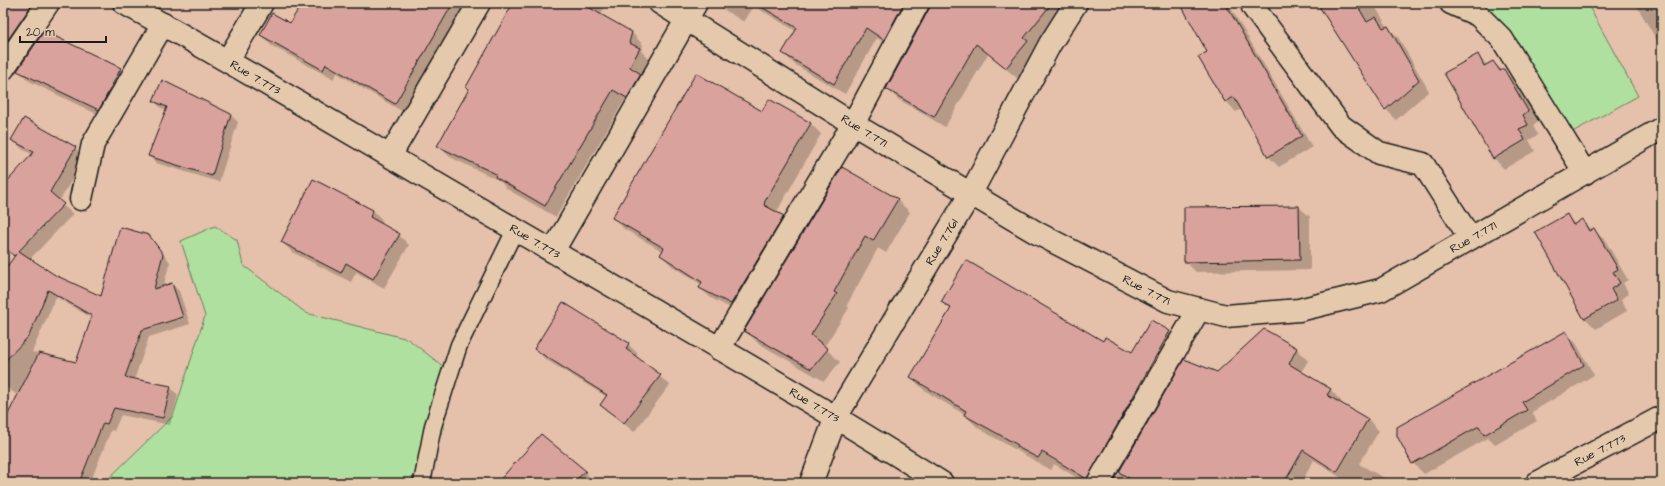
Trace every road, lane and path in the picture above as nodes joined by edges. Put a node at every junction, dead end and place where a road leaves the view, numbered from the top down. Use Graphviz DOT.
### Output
graph roads {
  1 [pos="48,3"];
  2 [pos="124,3"];
  3 [pos="262,3"];
  4 [pos="479,3"];
  5 [pos="660,3"];
  6 [pos="918,3"];
  7 [pos="1076,3"];
  8 [pos="1451,3"];
  9 [pos="1253,7"];
  10 [pos="691,11"];
  11 [pos="163,24"];
  12 [pos="228,60"];
  13 [pos="3,69"];
  14 [pos="853,124"];
  15 [pos="1662,128"];
  16 [pos="390,156"];
  17 [pos="1585,173"];
  18 [pos="971,193"];
  19 [pos="81,200"];
  20 [pos="516,230"];
  21 [pos="1470,238"];
  22 [pos="553,251"];
  23 [pos="1199,309"];
  24 [pos="720,349"];
  25 [pos="836,417"];
  26 [pos="1662,417"];
  27 [pos="422,483"];
  28 [pos="811,483"];
  29 [pos="942,483"];
  30 [pos="1098,483"];
  31 [pos="1537,483"];
  1 -- 13 [label="street"];
  2 -- 11 [label="street, Rue 7.773"];
  3 -- 12 [label="street"];
  4 -- 16 [label="street"];
  5 -- 10 [label="street, Rue 7.771"];
  6 -- 14 [label="street"];
  7 -- 18 [label="street, Rue 7.761"];
  8 -- 17 [label="street"];
  9 -- 21 [label="street"];
  10 -- 14 [label="street, Rue 7.771"];
  10 -- 22 [label="street"];
  11 -- 12 [label="street, Rue 7.773"];
  11 -- 19 [label="street"];
  12 -- 16 [label="street, Rue 7.773"];
  14 -- 18 [label="street, Rue 7.771"];
  14 -- 24 [label="street"];
  15 -- 17 [label="street, Rue 7.771"];
  16 -- 20 [label="street, Rue 7.773"];
  17 -- 21 [label="street, Rue 7.771"];
  18 -- 23 [label="street, Rue 7.771"];
  18 -- 25 [label="street, Rue 7.761"];
  20 -- 22 [label="street, Rue 7.773"];
  20 -- 27 [label="lane"];
  21 -- 23 [label="street, Rue 7.771"];
  22 -- 24 [label="street, Rue 7.773"];
  23 -- 30 [label="street"];
  24 -- 25 [label="street, Rue 7.773"];
  25 -- 28 [label="street, Rue 7.761"];
  25 -- 29 [label="street, Rue 7.773"];
  26 -- 31 [label="street, Rue 7.773"];
}
